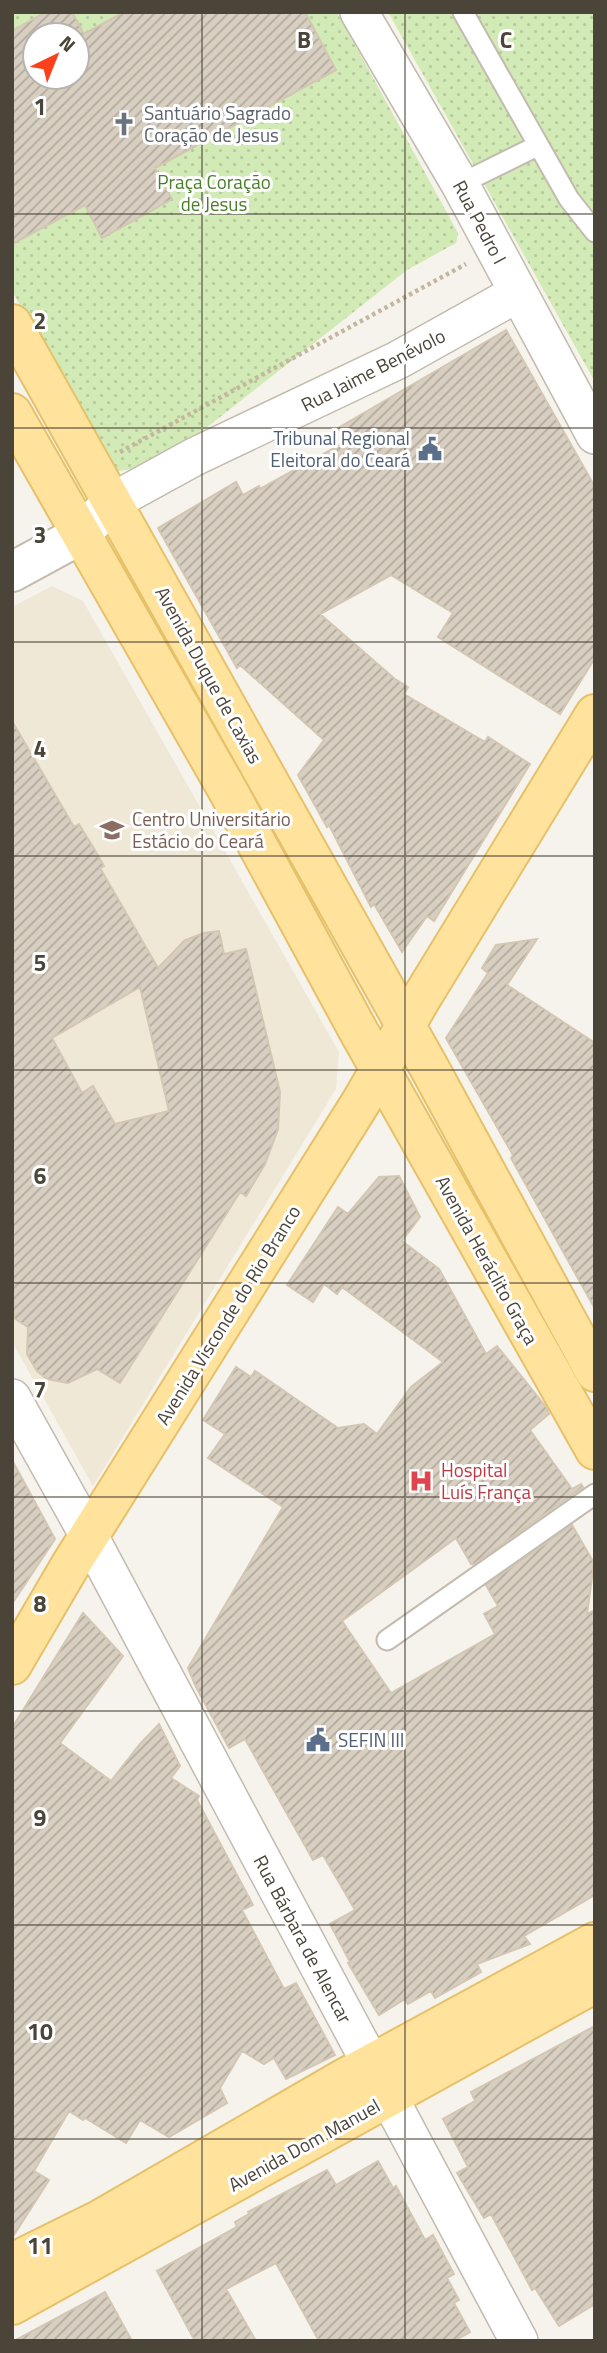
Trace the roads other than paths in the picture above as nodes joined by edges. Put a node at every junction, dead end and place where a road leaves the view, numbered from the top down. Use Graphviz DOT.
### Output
graph roads {
  1 [pos="359,12"];
  2 [pos="463,12"];
  3 [pos="537,146"];
  4 [pos="460,184"];
  5 [pos="595,232"];
  6 [pos="518,293"];
  7 [pos="12,324"];
  8 [pos="12,413"];
  9 [pos="595,435"];
  10 [pos="112,502"];
  11 [pos="80,535"];
  12 [pos="12,572"];
  13 [pos="595,713"];
  14 [pos="406,1026"];
  15 [pos="380,1069"];
  16 [pos="595,1372"];
  17 [pos="12,1398"];
  18 [pos="595,1450"];
  19 [pos="595,1494"];
  20 [pos="89,1536"];
  21 [pos="387,1640"];
  22 [pos="12,1665"];
  23 [pos="595,1942"];
  24 [pos="595,1983"];
  25 [pos="370,2065"];
  26 [pos="388,2099"];
  27 [pos="12,2263"];
  28 [pos="12,2305"];
  29 [pos="519,2341"];
  1 -- 4 [label="street, Rua Pedro I"];
  2 -- 3 [label="lane"];
  3 -- 4 [label="lane"];
  3 -- 5 [label="lane"];
  4 -- 6 [label="street, Rua Pedro I"];
  6 -- 9 [label="street, Rua Pedro I"];
  6 -- 10 [label="street, Rua Jaime Benévolo"];
  7 -- 10 [label="main road, Avenida Duque de Caxias"];
  8 -- 11 [label="main road, Avenida Duque de Caxias"];
  10 -- 11 [label="street, Rua Jaime Benévolo"];
  10 -- 14 [label="main road, Avenida Duque de Caxias"];
  11 -- 12 [label="street, Rua Jaime Benévolo"];
  11 -- 15 [label="main road, Avenida Duque de Caxias"];
  13 -- 14 [label="main road, Avenida Visconde do Rio Branco"];
  14 -- 15 [label="main road, Avenida Visconde do Rio Branco"];
  14 -- 16 [label="main road"];
  15 -- 18 [label="main road, Avenida Heráclito Graça"];
  15 -- 20 [label="main road, Avenida Visconde do Rio Branco"];
  17 -- 20 [label="street, Rua Bárbara de Alencar"];
  19 -- 21 [label="lane"];
  20 -- 22 [label="main road, Avenida Visconde do Rio Branco"];
  20 -- 25 [label="street, Rua Bárbara de Alencar"];
  23 -- 25 [label="main road, Avenida Dom Manuel"];
  24 -- 26 [label="main road, Avenida Dom Manuel"];
  25 -- 26 [label="street, Rua Bárbara de Alencar"];
  25 -- 27 [label="main road, Avenida Dom Manuel"];
  26 -- 28 [label="main road, Avenida Dom Manuel"];
  26 -- 29 [label="street, Rua Bárbara de Alencar"];
}
